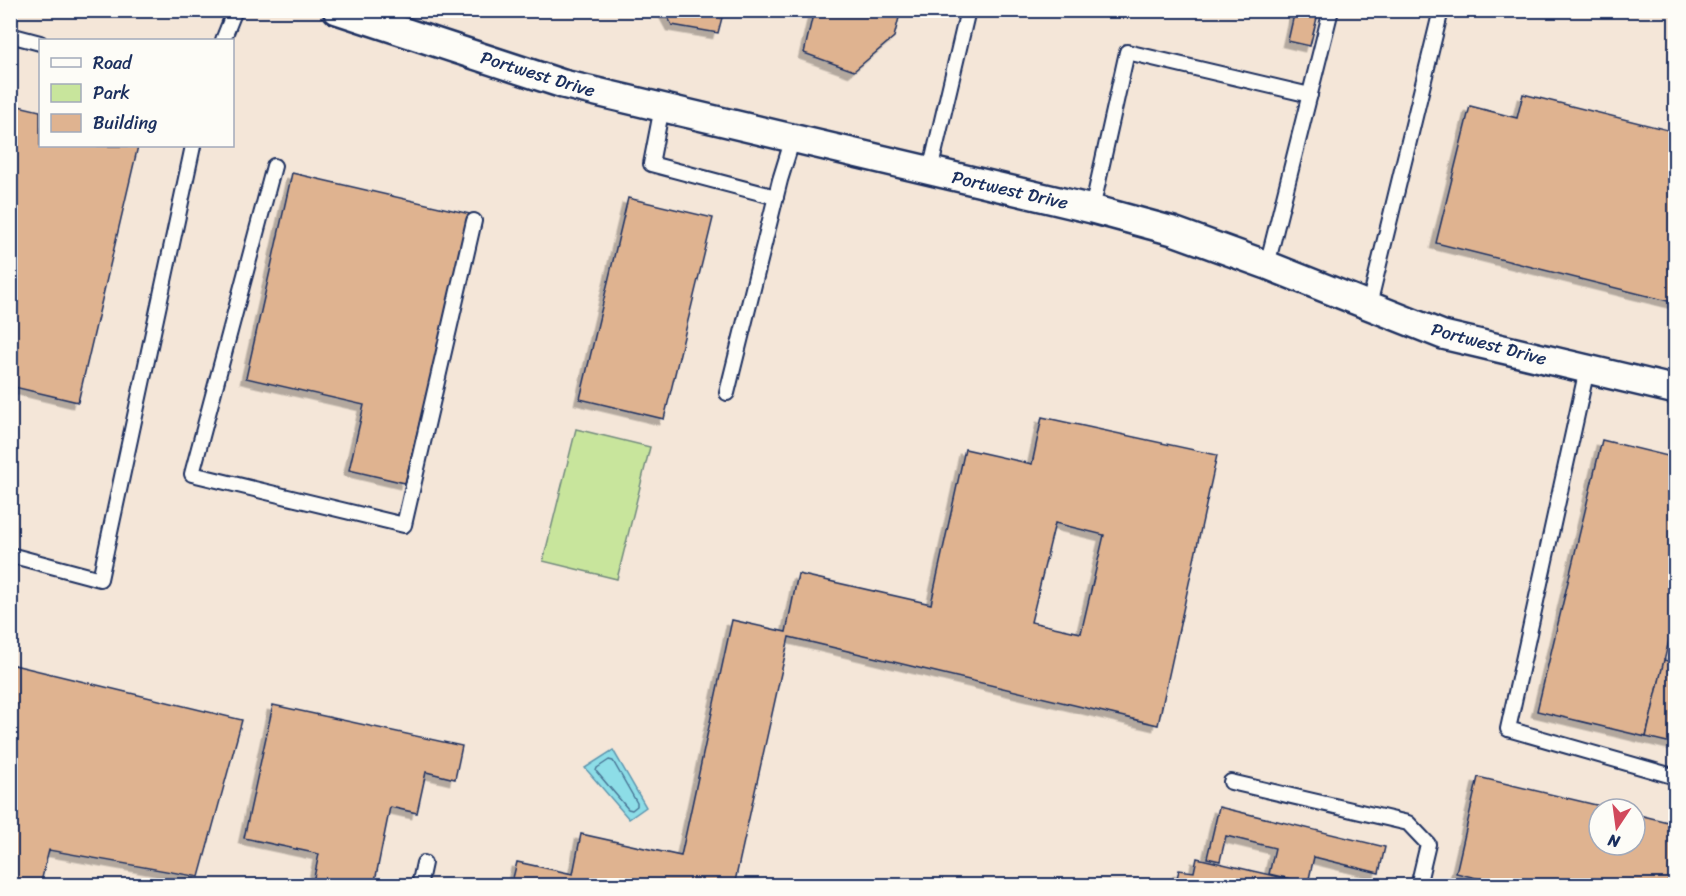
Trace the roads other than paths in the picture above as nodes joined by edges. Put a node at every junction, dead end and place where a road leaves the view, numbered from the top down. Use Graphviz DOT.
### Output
graph roads {
  1 [pos="235,10"];
  2 [pos="337,10"];
  3 [pos="968,10"];
  4 [pos="1331,10"];
  5 [pos="1442,10"];
  6 [pos="10,34"];
  7 [pos="223,39"];
  8 [pos="39,43"];
  9 [pos="1310,95"];
  10 [pos="662,107"];
  11 [pos="793,138"];
  12 [pos="193,147"];
  13 [pos="274,166"];
  14 [pos="930,171"];
  15 [pos="776,197"];
  16 [pos="1092,209"];
  17 [pos="474,221"];
  18 [pos="1268,265"];
  19 [pos="1369,305"];
  20 [pos="1587,369"];
  21 [pos="1676,390"];
  22 [pos="727,393"];
  23 [pos="10,555"];
  24 [pos="1676,777"];
  25 [pos="1231,782"];
  26 [pos="424,863"];
  27 [pos="418,885"];
  28 [pos="1418,885"];
  1 -- 7 [label="lane"];
  2 -- 10 [label="street, Portwest Drive"];
  3 -- 14 [label="lane"];
  4 -- 9 [label="lane"];
  5 -- 19 [label="lane"];
  6 -- 8 [label="lane"];
  9 -- 16 [label="lane"];
  9 -- 18 [label="lane"];
  10 -- 11 [label="street, Portwest Drive"];
  10 -- 15 [label="lane"];
  11 -- 14 [label="street, Portwest Drive"];
  11 -- 15 [label="lane"];
  12 -- 23 [label="lane"];
  13 -- 17 [label="lane"];
  14 -- 16 [label="street, Portwest Drive"];
  15 -- 22 [label="lane"];
  16 -- 18 [label="street, Portwest Drive"];
  18 -- 19 [label="street, Portwest Drive"];
  19 -- 20 [label="street, Portwest Drive"];
  20 -- 21 [label="street, Portwest Drive"];
  20 -- 24 [label="lane"];
  25 -- 28 [label="lane"];
  26 -- 27 [label="lane"];
}
